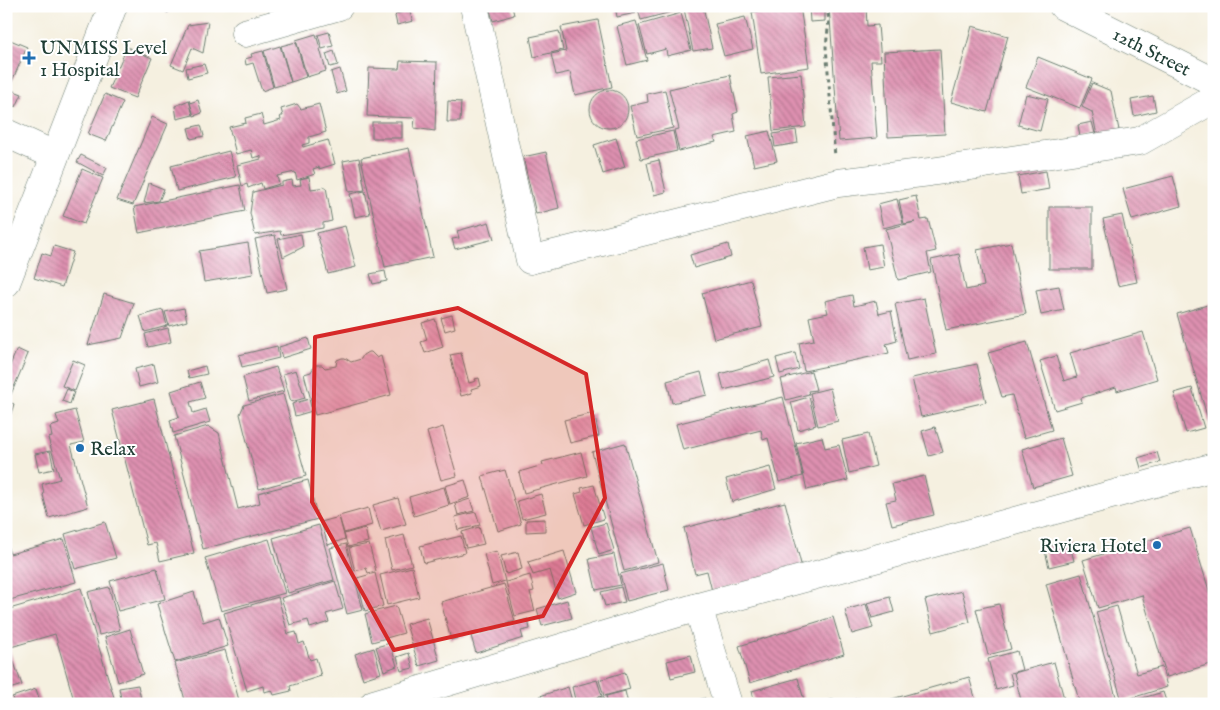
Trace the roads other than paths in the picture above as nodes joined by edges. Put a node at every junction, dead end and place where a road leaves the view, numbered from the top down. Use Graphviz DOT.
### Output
graph roads {
  1 [pos="113,6"];
  2 [pos="339,6"];
  3 [pos="474,6"];
  4 [pos="1063,6"];
  5 [pos="245,33"];
  6 [pos="1214,82"];
  7 [pos="1214,99"];
  8 [pos="6,133"];
  9 [pos="54,155"];
  10 [pos="6,283"];
  11 [pos="1213,471"];
  12 [pos="698,607"];
  13 [pos="374,704"];
  14 [pos="728,704"];
  1 -- 9 [label="street"];
  2 -- 5 [label="street"];
  3 -- 7 [label="street"];
  4 -- 6 [label="street, 12th Street"];
  8 -- 9 [label="street"];
  9 -- 10 [label="street"];
  11 -- 12 [label="street"];
  12 -- 13 [label="street"];
  12 -- 14 [label="street"];
}
